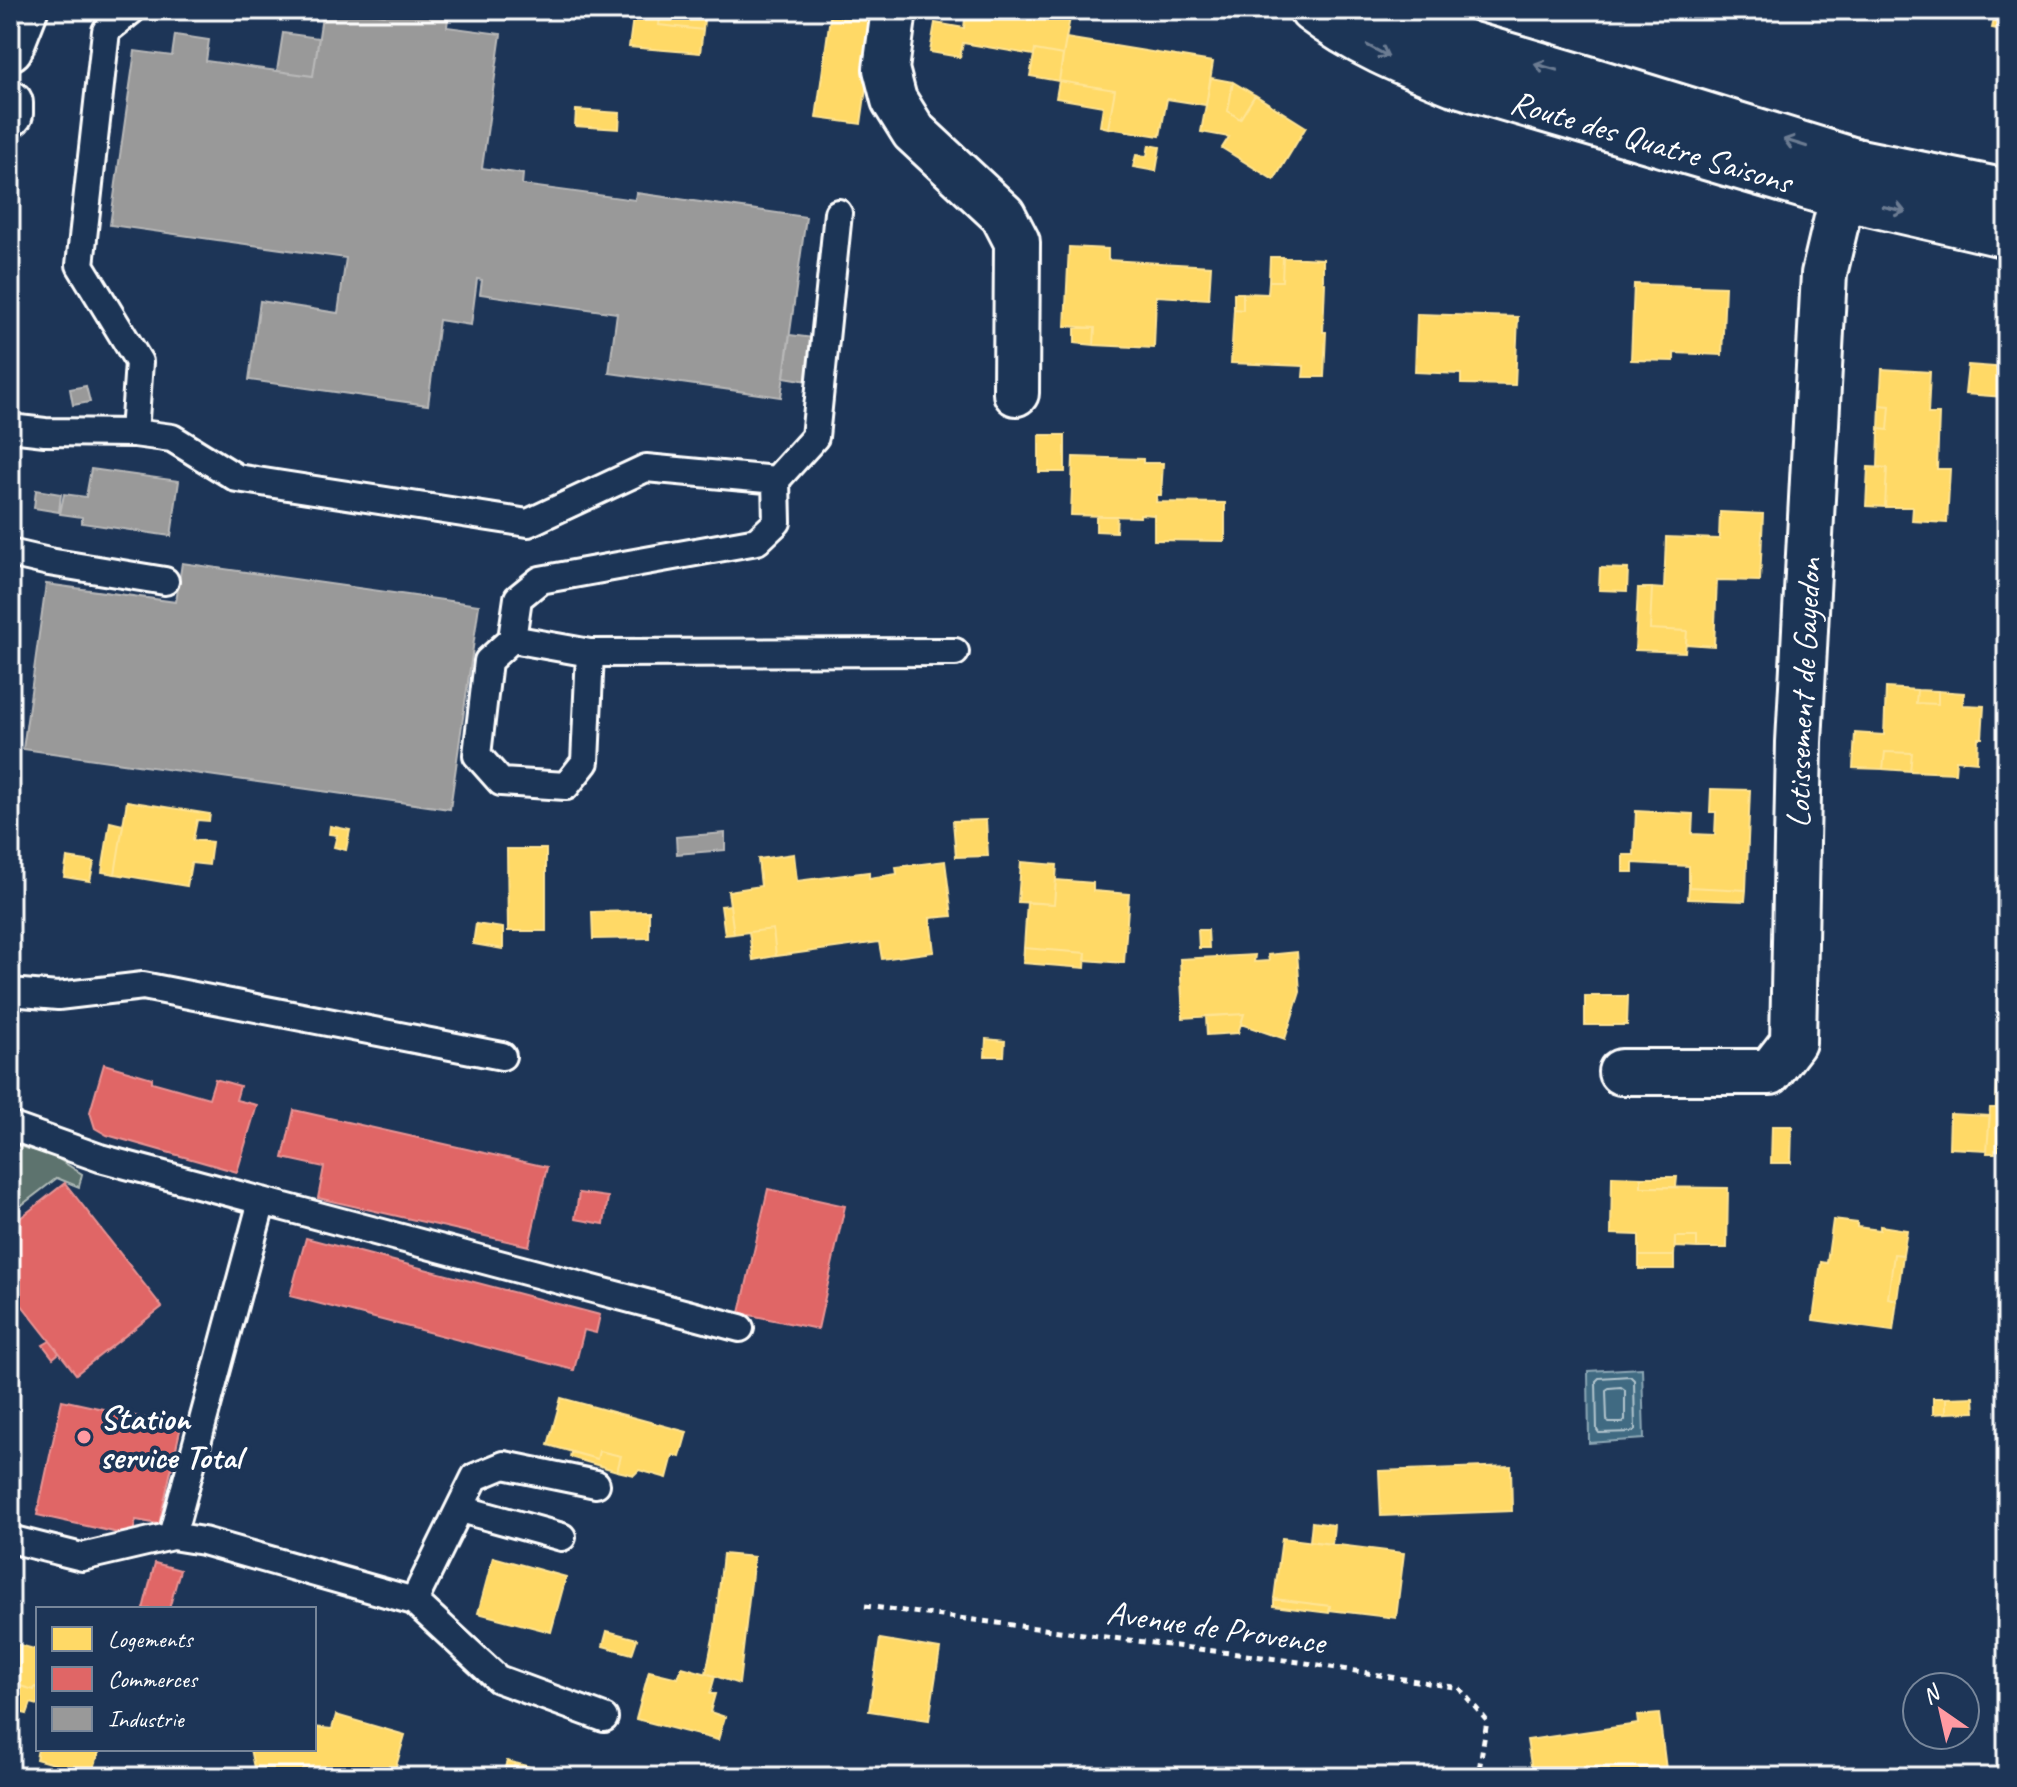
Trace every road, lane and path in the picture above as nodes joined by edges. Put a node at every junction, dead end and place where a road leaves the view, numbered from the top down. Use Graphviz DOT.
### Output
graph roads {
  1 [pos="25,10"];
  2 [pos="132,10"];
  3 [pos="894,10"];
  4 [pos="1312,10"];
  5 [pos="1388,10"];
  6 [pos="10,48"];
  7 [pos="10,103"];
  8 [pos="10,114"];
  9 [pos="1849,179"];
  10 [pos="2007,192"];
  11 [pos="838,213"];
  12 [pos="2007,235"];
  13 [pos="1016,393"];
  14 [pos="10,428"];
  15 [pos="134,433"];
  16 [pos="776,480"];
  17 [pos="10,553"];
  18 [pos="165,581"];
  19 [pos="512,639"];
  20 [pos="955,652"];
  21 [pos="590,653"];
  22 [pos="10,992"];
  23 [pos="502,1056"];
  24 [pos="1621,1072"];
  25 [pos="10,1126"];
  26 [pos="262,1201"];
  27 [pos="740,1328"];
  28 [pos="596,1484"];
  29 [pos="461,1509"];
  30 [pos="172,1536"];
  31 [pos="562,1537"];
  32 [pos="10,1539"];
  33 [pos="414,1601"];
  34 [pos="865,1606"];
  35 [pos="604,1718"];
  36 [pos="1474,1777"];
  1 -- 6 [label="street"];
  2 -- 15 [label="lane"];
  3 -- 13 [label="street"];
  4 -- 9 [label="street, Route des Quatre Saisons, one-way"];
  9 -- 5 [label="street, Route des Quatre Saisons, one-way"];
  7 -- 8 [label="street"];
  9 -- 10 [label="street, Route des Quatre Saisons"];
  9 -- 12 [label="street, Route des Quatre Saisons, one-way"];
  9 -- 24 [label="street, Lotissement de Gayedon"];
  11 -- 16 [label="lane"];
  14 -- 15 [label="lane"];
  15 -- 16 [label="lane"];
  16 -- 19 [label="lane"];
  17 -- 18 [label="lane"];
  19 -- 21 [label="lane"];
  19 -- 21 [label="lane"];
  20 -- 21 [label="lane"];
  22 -- 23 [label="lane"];
  25 -- 26 [label="lane"];
  26 -- 27 [label="lane"];
  26 -- 30 [label="lane"];
  28 -- 29 [label="lane"];
  29 -- 31 [label="lane"];
  29 -- 33 [label="lane"];
  30 -- 32 [label="lane"];
  30 -- 33 [label="lane"];
  33 -- 35 [label="lane"];
  34 -- 36 [label="path, Avenue de Provence"];
}
